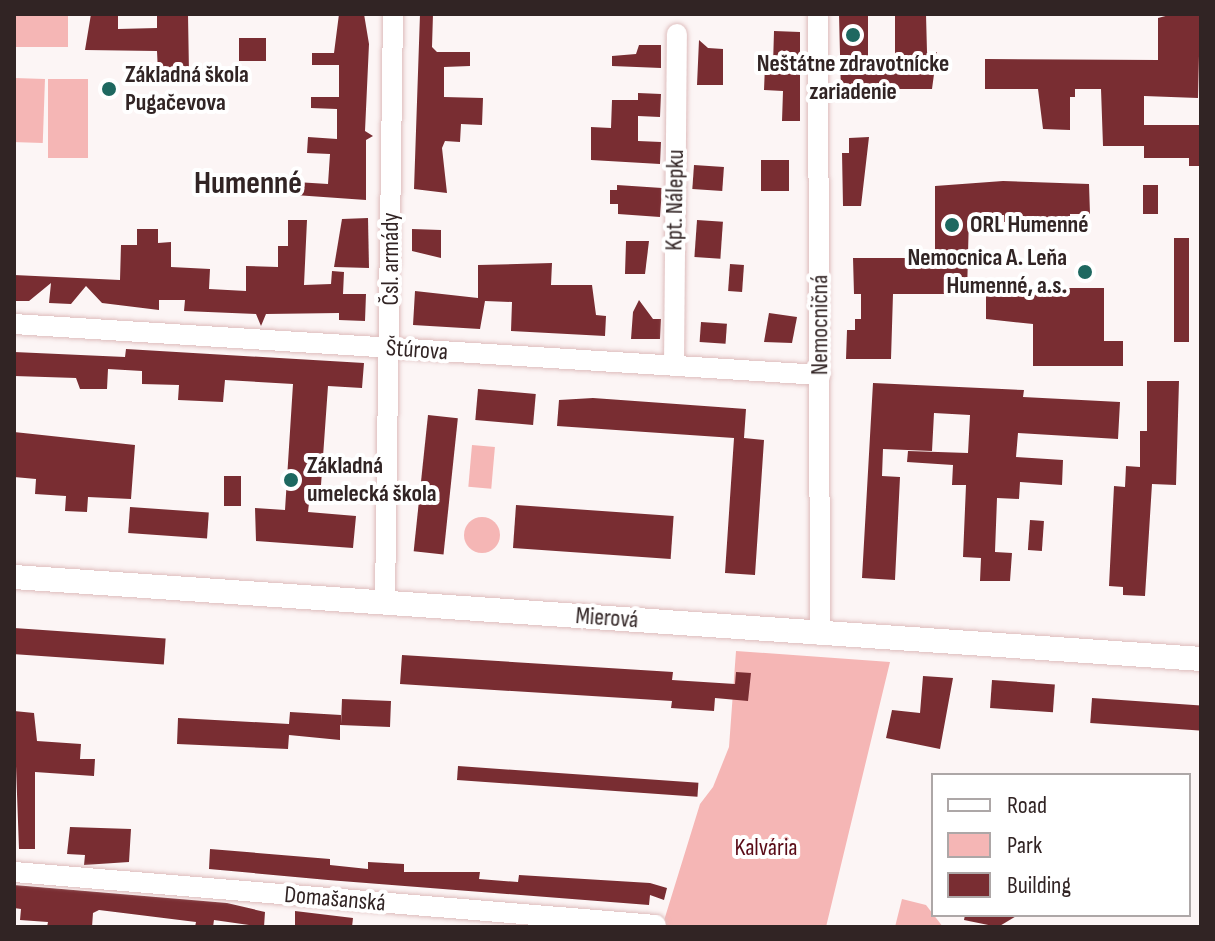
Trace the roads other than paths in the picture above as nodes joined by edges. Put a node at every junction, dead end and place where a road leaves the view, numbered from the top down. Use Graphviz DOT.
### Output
graph roads {
  1 [pos="393,14"];
  2 [pos="818,14"];
  3 [pos="677,34"];
  4 [pos="14,324"];
  5 [pos="390,348"];
  6 [pos="674,366"];
  7 [pos="820,375"];
  8 [pos="14,577"];
  9 [pos="385,600"];
  10 [pos="820,635"];
  11 [pos="1201,659"];
  12 [pos="14,872"];
  13 [pos="656,925"];
  1 -- 5 [label="street, Čsl. armády"];
  2 -- 7 [label="street, Nemocničná"];
  3 -- 6 [label="street, Kpt. Nálepku"];
  4 -- 5 [label="street, Štúrova"];
  5 -- 6 [label="street, Štúrova"];
  5 -- 9 [label="street, Čsl. armády"];
  6 -- 7 [label="street, Štúrova"];
  7 -- 10 [label="street, Nemocničná"];
  8 -- 9 [label="main road, Mierová"];
  9 -- 10 [label="main road, Mierová"];
  10 -- 11 [label="main road, Mierová"];
  12 -- 13 [label="street, Domašanská"];
}
